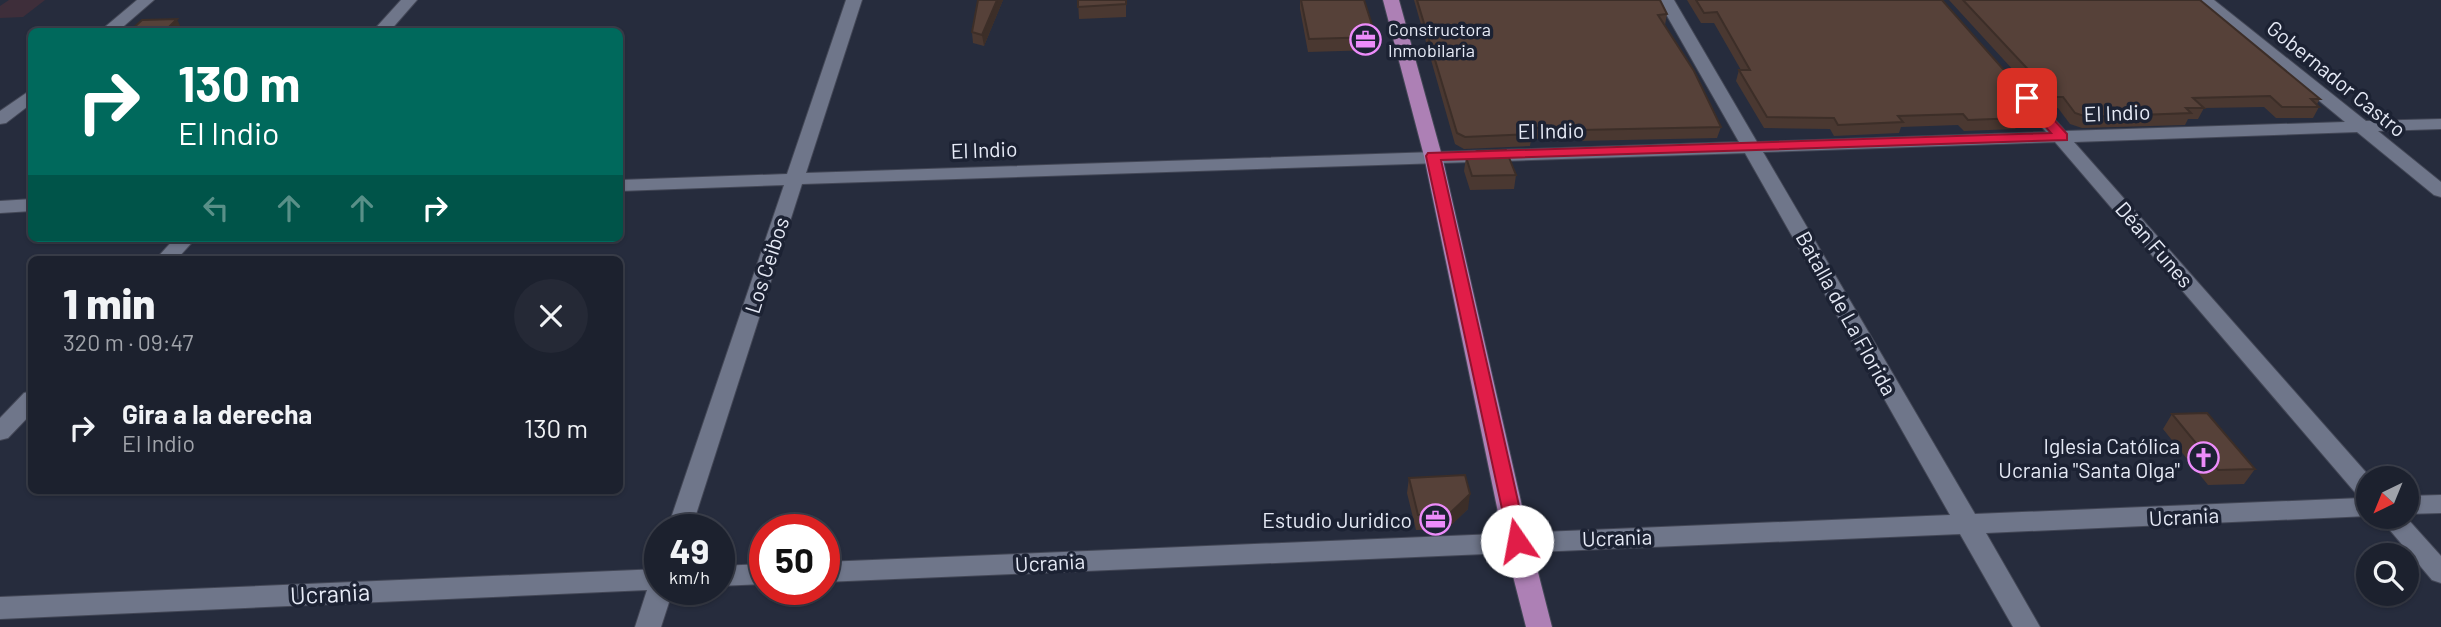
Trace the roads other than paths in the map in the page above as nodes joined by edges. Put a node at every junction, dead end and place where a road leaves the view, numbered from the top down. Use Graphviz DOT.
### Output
graph roads {
  1 [pos="146,0"];
  2 [pos="409,0"];
  3 [pos="854,0"];
  4 [pos="1391,0"];
  5 [pos="1666,0"];
  6 [pos="2205,0"];
  7 [pos="112,28"];
  8 [pos="384,28"];
  9 [pos="2000,68"];
  10 [pos="28,97"];
  11 [pos="0,120"];
  12 [pos="2441,124"];
  13 [pos="2363,127"];
  14 [pos="2062,137"];
  15 [pos="1754,148"];
  16 [pos="1433,156"];
  17 [pos="794,179"];
  18 [pos="623,185"];
  19 [pos="2441,191"];
  20 [pos="28,205"];
  21 [pos="0,207"];
  22 [pos="182,242"];
  23 [pos="169,256"];
  24 [pos="28,403"];
  25 [pos="0,432"];
  26 [pos="2356,477"];
  27 [pos="2441,503"];
  28 [pos="2419,504"];
  29 [pos="2356,508"];
  30 [pos="685,514"];
  31 [pos="1966,526"];
  32 [pos="2402,529"];
  33 [pos="1517,541"];
  34 [pos="840,571"];
  35 [pos="2441,573"];
  36 [pos="644,580"];
  37 [pos="655,605"];
  38 [pos="0,608"];
  39 [pos="648,627"];
  40 [pos="1539,627"];
  41 [pos="2027,627"];
  1 -- 7 [label="street"];
  2 -- 8 [label="street"];
  3 -- 17 [label="street, Los Ceibos"];
  4 -- 16 [label="main road"];
  5 -- 15 [label="street, Batalla de La Florida"];
  6 -- 13 [label="street, Gobernador Castro"];
  9 -- 14 [label="street, Déan Funes"];
  10 -- 11 [label="street"];
  12 -- 13 [label="street, El Indio"];
  13 -- 14 [label="street, El Indio"];
  13 -- 19 [label="street, Gobernador Castro"];
  14 -- 15 [label="street, El Indio"];
  14 -- 26 [label="street, Déan Funes"];
  15 -- 16 [label="street, El Indio"];
  15 -- 31 [label="street, Batalla de La Florida"];
  16 -- 17 [label="street, El Indio"];
  16 -- 33 [label="main road"];
  17 -- 18 [label="street, El Indio"];
  17 -- 30 [label="street, Los Ceibos"];
  20 -- 21 [label="street"];
  22 -- 23 [label="street"];
  24 -- 25 [label="street"];
  27 -- 28 [label="street"];
  29 -- 31 [label="street, Ucrania"];
  31 -- 33 [label="street, Ucrania"];
  31 -- 41 [label="street, Batalla de La Florida"];
  32 -- 35 [label="street"];
  33 -- 34 [label="street, Ucrania"];
  33 -- 40 [label="main road"];
  36 -- 38 [label="street, Ucrania"];
  37 -- 39 [label="street"];
}
